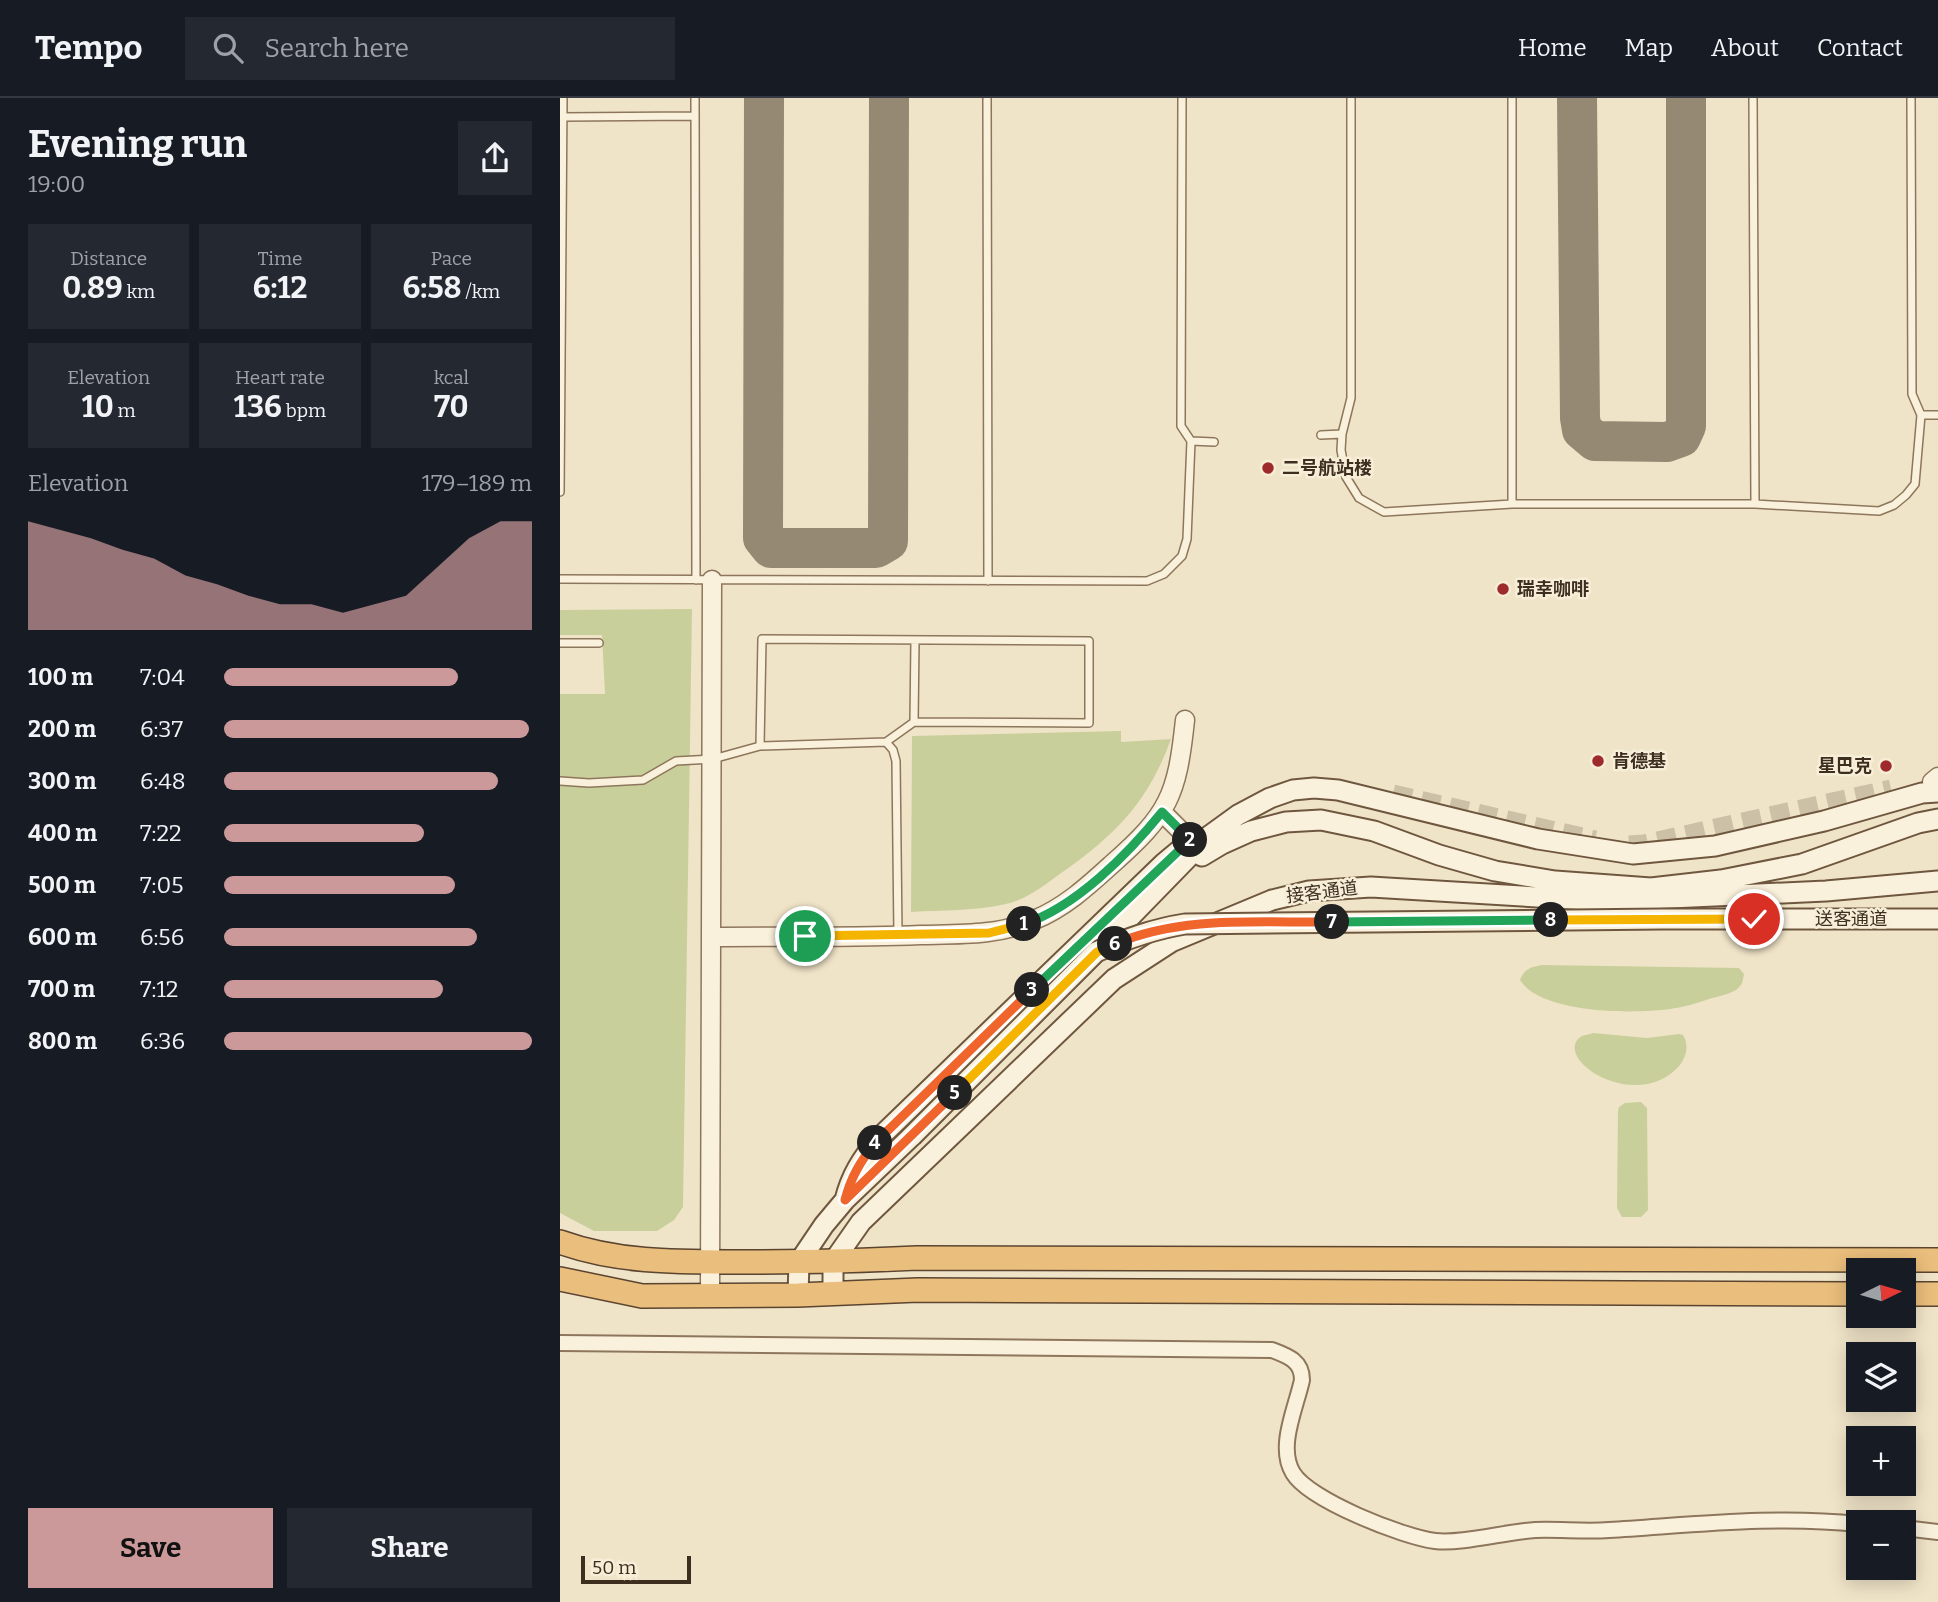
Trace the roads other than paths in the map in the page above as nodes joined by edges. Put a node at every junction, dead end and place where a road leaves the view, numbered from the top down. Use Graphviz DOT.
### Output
graph roads {
  1 [pos="563,98"];
  2 [pos="695,98"];
  3 [pos="988,98"];
  4 [pos="1182,98"];
  5 [pos="1351,98"];
  6 [pos="1512,98"];
  7 [pos="1753,98"];
  8 [pos="1911,98"];
  9 [pos="695,116"];
  10 [pos="563,117"];
  11 [pos="1921,415"];
  12 [pos="1938,415"];
  13 [pos="1321,435"];
  14 [pos="1342,435"];
  15 [pos="1191,441"];
  16 [pos="1214,442"];
  17 [pos="560,492"];
  18 [pos="1512,504"];
  19 [pos="1755,504"];
  20 [pos="560,579"];
  21 [pos="704,580"];
  22 [pos="988,581"];
  23 [pos="915,640"];
  24 [pos="560,643"];
  25 [pos="599,643"];
  26 [pos="1185,720"];
  27 [pos="914,722"];
  28 [pos="886,742"];
  29 [pos="760,746"];
  30 [pos="713,759"];
  31 [pos="560,781"];
  32 [pos="1937,783"];
  33 [pos="1891,789"];
  34 [pos="1375,790"];
  35 [pos="1162,812"];
  36 [pos="1938,819"];
  37 [pos="1191,841"];
  38 [pos="1176,871"];
  39 [pos="1938,881"];
  40 [pos="1938,919"];
  41 [pos="898,936"];
  42 [pos="713,937"];
  43 [pos="1097,952"];
  44 [pos="845,1200"];
  45 [pos="560,1242"];
  46 [pos="1938,1261"];
  47 [pos="710,1262"];
  48 [pos="799,1262"];
  49 [pos="833,1262"];
  50 [pos="560,1279"];
  51 [pos="833,1294"];
  52 [pos="1846,1294"];
  53 [pos="1916,1294"];
  54 [pos="1938,1294"];
  55 [pos="798,1295"];
  56 [pos="710,1296"];
  57 [pos="560,1343"];
  58 [pos="1846,1523"];
  59 [pos="1916,1529"];
  60 [pos="1938,1532"];
  1 -- 10 [label="lane"];
  2 -- 9 [label="lane"];
  3 -- 22 [label="lane"];
  4 -- 15 [label="lane"];
  5 -- 14 [label="lane"];
  6 -- 18 [label="lane"];
  7 -- 19 [label="lane"];
  8 -- 11 [label="lane"];
  9 -- 10 [label="lane"];
  9 -- 21 [label="lane"];
  10 -- 17 [label="lane"];
  11 -- 12 [label="lane"];
  11 -- 19 [label="lane"];
  13 -- 14 [label="lane"];
  14 -- 18 [label="lane"];
  15 -- 16 [label="lane"];
  15 -- 22 [label="lane"];
  18 -- 19 [label="lane"];
  20 -- 21 [label="lane"];
  21 -- 22 [label="lane"];
  21 -- 30 [label="street"];
  23 -- 27 [label="lane"];
  23 -- 27 [label="lane"];
  23 -- 29 [label="lane"];
  24 -- 25 [label="lane"];
  26 -- 35 [label="street"];
  27 -- 28 [label="lane"];
  28 -- 29 [label="lane"];
  28 -- 41 [label="lane"];
  29 -- 30 [label="lane"];
  30 -- 31 [label="lane"];
  30 -- 42 [label="street"];
  32 -- 33 [label="main road"];
  32 -- 38 [label="main road, 送客通道"];
  34 -- 37 [label="main road"];
  35 -- 37 [label="street"];
  35 -- 41 [label="street"];
  36 -- 38 [label="main road, 送客通道"];
  37 -- 44 [label="main road"];
  38 -- 43 [label="main road, 送客通道"];
  39 -- 49 [label="main road, 接客通道"];
  40 -- 43 [label="main road, 送客通道, bridge"];
  41 -- 42 [label="street"];
  42 -- 47 [label="street"];
  43 -- 44 [label="main road, 送客通道, bridge"];
  44 -- 48 [label="main road"];
  45 -- 47 [label="highway"];
  46 -- 49 [label="highway"];
  47 -- 48 [label="highway"];
  47 -- 56 [label="street"];
  48 -- 49 [label="highway"];
  48 -- 55 [label="main road"];
  49 -- 51 [label="main road"];
  50 -- 56 [label="highway"];
  51 -- 52 [label="highway"];
  51 -- 55 [label="highway"];
  53 -- 54 [label="highway"];
  55 -- 56 [label="highway"];
  57 -- 58 [label="street"];
  59 -- 60 [label="street"];
}
